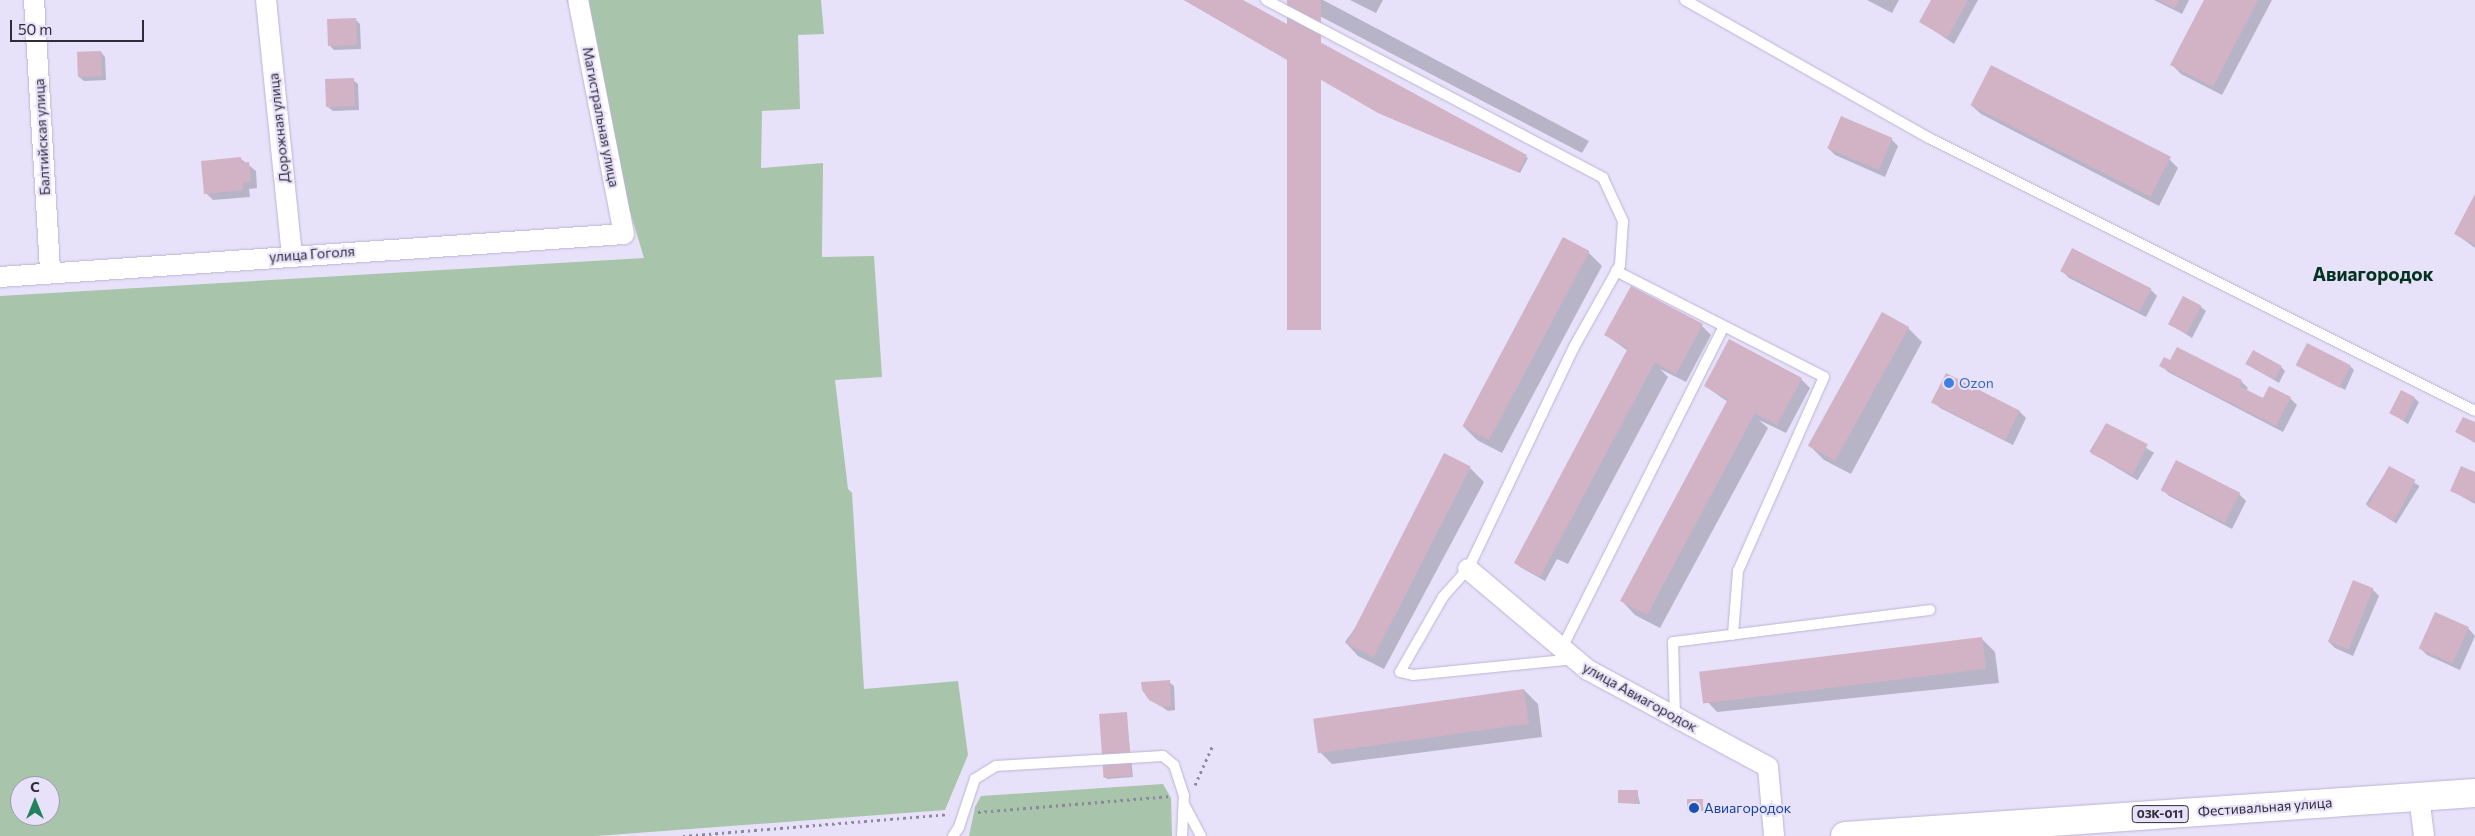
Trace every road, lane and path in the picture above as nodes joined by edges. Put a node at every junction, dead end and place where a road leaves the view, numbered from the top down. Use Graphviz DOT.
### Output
graph roads {
  1 [pos="34,0"];
  2 [pos="266,0"];
  3 [pos="578,0"];
  4 [pos="1266,0"];
  5 [pos="1685,0"];
  6 [pos="624,234"];
  7 [pos="292,255"];
  8 [pos="1616,271"];
  9 [pos="50,273"];
  10 [pos="0,277"];
  11 [pos="1724,326"];
  12 [pos="2475,411"];
  13 [pos="1468,569"];
  14 [pos="1930,610"];
  15 [pos="1733,635"];
  16 [pos="1569,654"];
  17 [pos="1675,717"];
  18 [pos="2475,794"];
  19 [pos="2419,796"];
  20 [pos="1185,806"];
  21 [pos="958,833"];
  22 [pos="1182,836"];
  23 [pos="1201,836"];
  24 [pos="1774,836"];
  25 [pos="1846,836"];
  26 [pos="2424,836"];
  1 -- 9 [label="street, Балтийская улица"];
  2 -- 7 [label="street, Дорожная улица"];
  3 -- 6 [label="street, Магистральная улица"];
  4 -- 8 [label="lane"];
  5 -- 12 [label="lane"];
  6 -- 7 [label="street, улица Гоголя"];
  7 -- 9 [label="street, улица Гоголя"];
  8 -- 11 [label="lane"];
  8 -- 13 [label="lane"];
  9 -- 10 [label="street, улица Гоголя"];
  11 -- 15 [label="lane"];
  11 -- 16 [label="lane"];
  13 -- 16 [label="street, улица Авиагородок"];
  13 -- 16 [label="lane"];
  14 -- 15 [label="lane"];
  15 -- 17 [label="lane"];
  16 -- 17 [label="street, улица Авиагородок"];
  17 -- 24 [label="street, улица Авиагородок"];
  18 -- 19 [label="main road, Фестивальная улица / 03К-011"];
  19 -- 25 [label="main road, Фестивальная улица / 03К-011"];
  19 -- 26 [label="street"];
  20 -- 21 [label="lane"];
  20 -- 22 [label="lane"];
  20 -- 23 [label="lane"];
}
